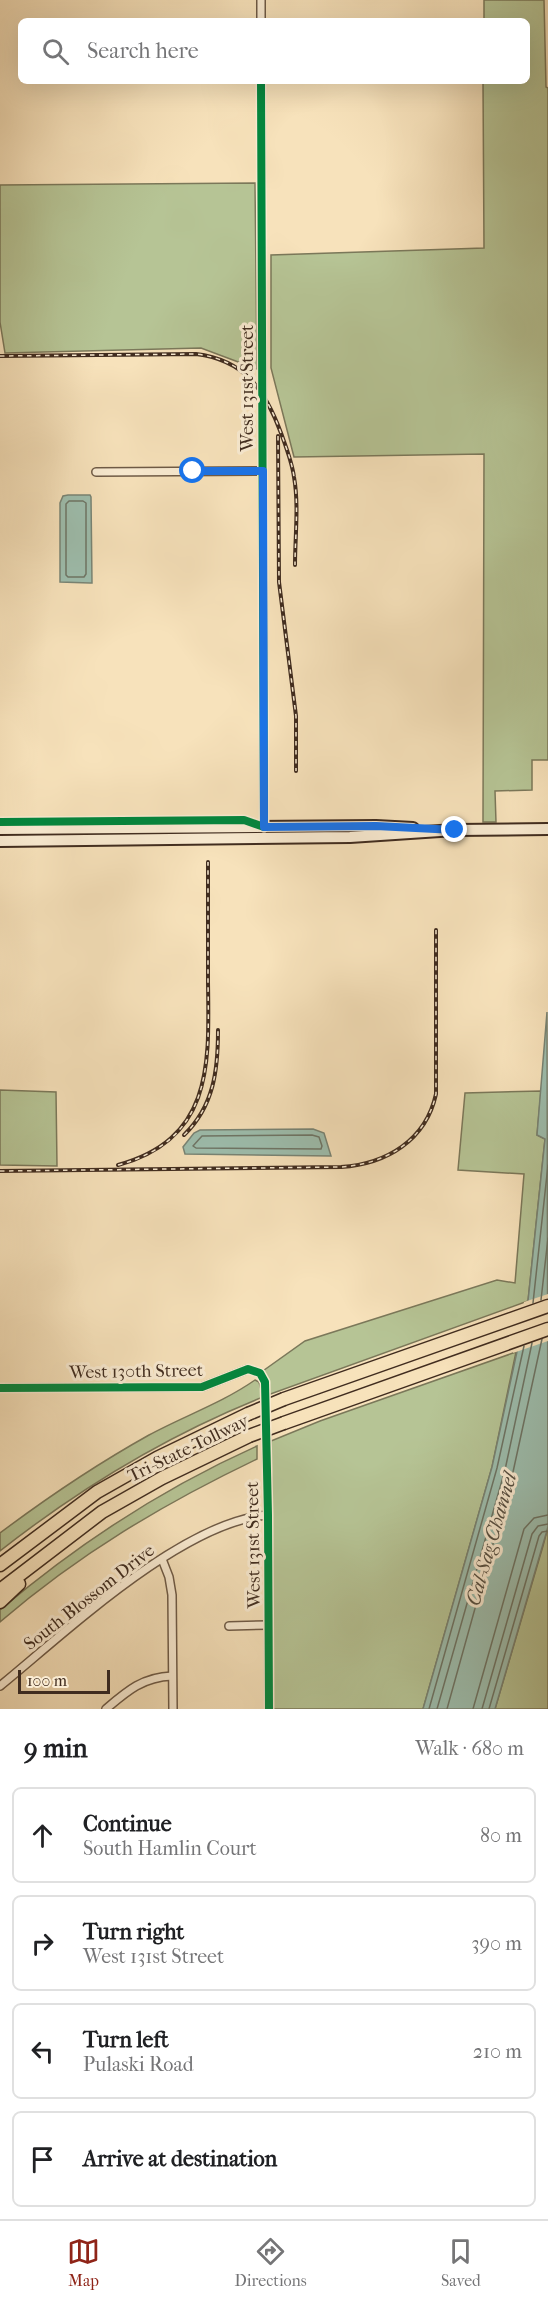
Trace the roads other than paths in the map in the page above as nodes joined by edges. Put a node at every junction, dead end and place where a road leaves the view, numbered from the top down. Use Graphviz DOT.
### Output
graph roads {
  1 [pos="261,0"];
  2 [pos="261,18"];
  3 [pos="261,84"];
  4 [pos="263,471"];
  5 [pos="96,472"];
  6 [pos="0,829"];
  7 [pos="548,829"];
  8 [pos="264,832"];
  9 [pos="0,841"];
  10 [pos="548,1306"];
  11 [pos="548,1329"];
  12 [pos="265,1382"];
  13 [pos="0,1388"];
  14 [pos="268,1515"];
  15 [pos="61,1544"];
  16 [pos="162,1559"];
  17 [pos="0,1565"];
  18 [pos="0,1590"];
  19 [pos="0,1602"];
  20 [pos="268,1625"];
  21 [pos="229,1626"];
  22 [pos="172,1676"];
  23 [pos="0,1686"];
  24 [pos="106,1709"];
  25 [pos="173,1709"];
  26 [pos="269,1709"];
  1 -- 2 [label="street"];
  3 -- 4 [label="street, West 131st Street"];
  4 -- 5 [label="street"];
  4 -- 8 [label="street, West 131st Street"];
  6 -- 8 [label="main road"];
  7 -- 8 [label="main road"];
  8 -- 9 [label="main road"];
  10 -- 17 [label="highway, Tri-State Tollway, bridge"];
  11 -- 15 [label="highway, Tri-State Tollway, bridge"];
  12 -- 13 [label="street, West 130th Street"];
  12 -- 14 [label="street, West 131st Street"];
  14 -- 16 [label="street, South Blossom Drive"];
  14 -- 20 [label="street, West 131st Street"];
  15 -- 18 [label="highway, Tri-State Tollway"];
  15 -- 19 [label="highway"];
  16 -- 22 [label="street"];
  16 -- 23 [label="street, South Blossom Drive"];
  20 -- 21 [label="street"];
  20 -- 26 [label="street, West 131st Street"];
  22 -- 24 [label="street"];
  22 -- 25 [label="street"];
}
